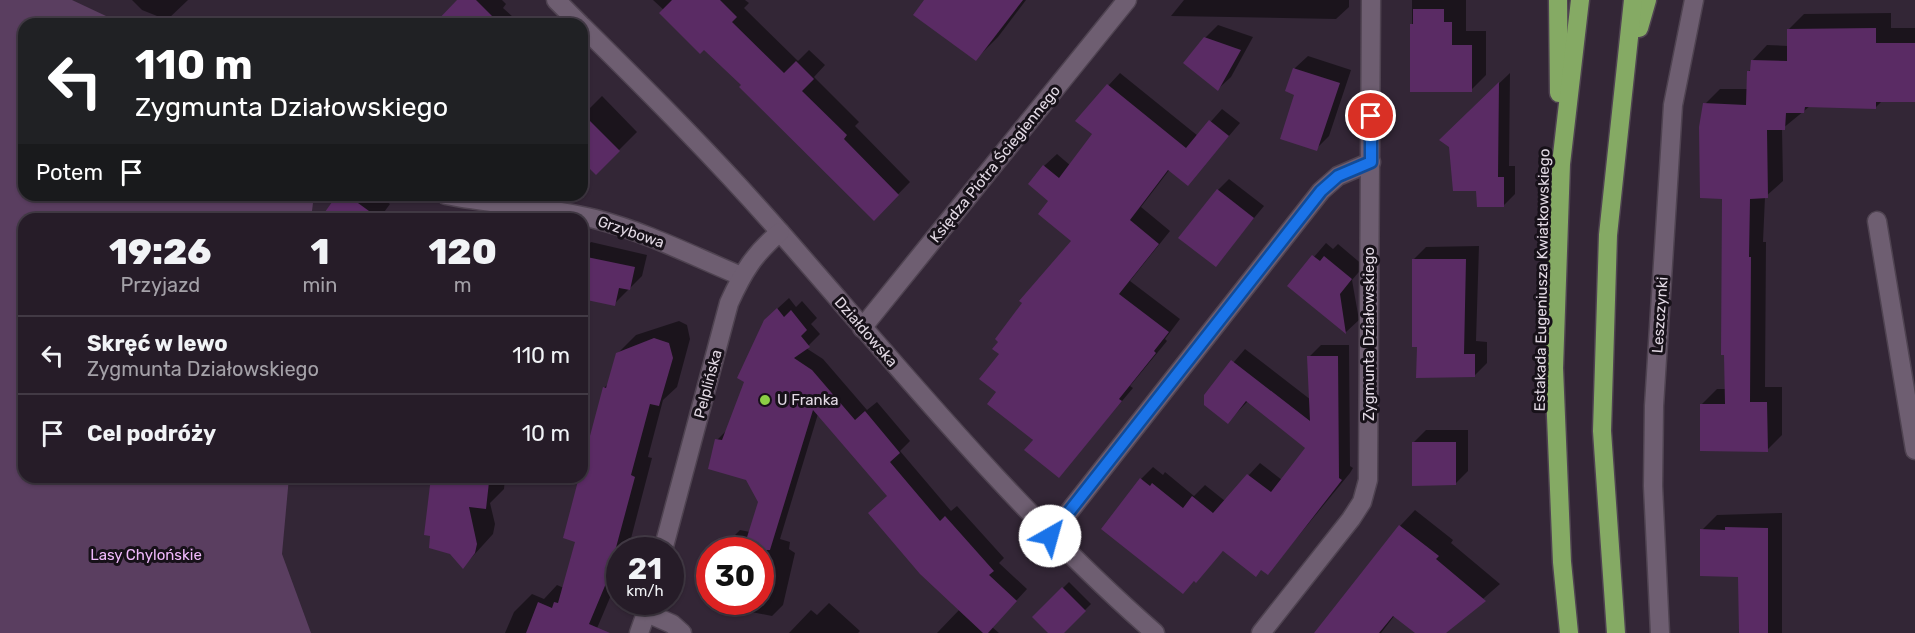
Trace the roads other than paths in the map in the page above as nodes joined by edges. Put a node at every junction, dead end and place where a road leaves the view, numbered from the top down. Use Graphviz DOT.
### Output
graph roads {
  1 [pos="556,0"];
  2 [pos="1127,0"];
  3 [pos="1371,0"];
  4 [pos="1558,0"];
  5 [pos="1580,0"];
  6 [pos="1633,0"];
  7 [pos="1647,0"];
  8 [pos="1694,0"];
  9 [pos="574,18"];
  10 [pos="588,32"];
  11 [pos="1626,73"];
  12 [pos="1371,162"];
  13 [pos="1561,164"];
  14 [pos="474,201"];
  15 [pos="565,213"];
  16 [pos="588,217"];
  17 [pos="1877,221"];
  18 [pos="780,232"];
  19 [pos="741,276"];
  20 [pos="862,328"];
  21 [pos="1915,450"];
  22 [pos="1050,536"];
  23 [pos="666,537"];
  24 [pos="645,615"];
  25 [pos="659,615"];
  26 [pos="639,633"];
  27 [pos="682,633"];
  28 [pos="1155,633"];
  29 [pos="1262,633"];
  30 [pos="1569,633"];
  31 [pos="1616,633"];
  32 [pos="1660,633"];
  1 -- 9 [label="street, Działdowska"];
  2 -- 20 [label="street, Księdza Piotra Ściegiennego"];
  3 -- 12 [label="street, Zygmunta Działowskiego"];
  4 -- 13 [label="highway"];
  5 -- 13 [label="highway, Estakada Eugeniusza Kwiatkowskiego"];
  6 -- 11 [label="highway"];
  7 -- 11 [label="highway"];
  8 -- 32 [label="street, Leszczynki"];
  10 -- 18 [label="street, Działdowska"];
  11 -- 31 [label="highway"];
  12 -- 22 [label="street"];
  12 -- 29 [label="street, Zygmunta Działowskiego"];
  13 -- 30 [label="highway, Estakada Eugeniusza Kwiatkowskiego"];
  14 -- 15 [label="street, Grzybowa"];
  16 -- 19 [label="street, Grzybowa"];
  17 -- 21 [label="street"];
  18 -- 19 [label="street, Pelplińska"];
  18 -- 20 [label="street, Działdowska"];
  19 -- 23 [label="street, Pelplińska"];
  20 -- 22 [label="street, Działdowska"];
  22 -- 28 [label="street, Działdowska"];
  24 -- 26 [label="street"];
  25 -- 27 [label="street"];
}
